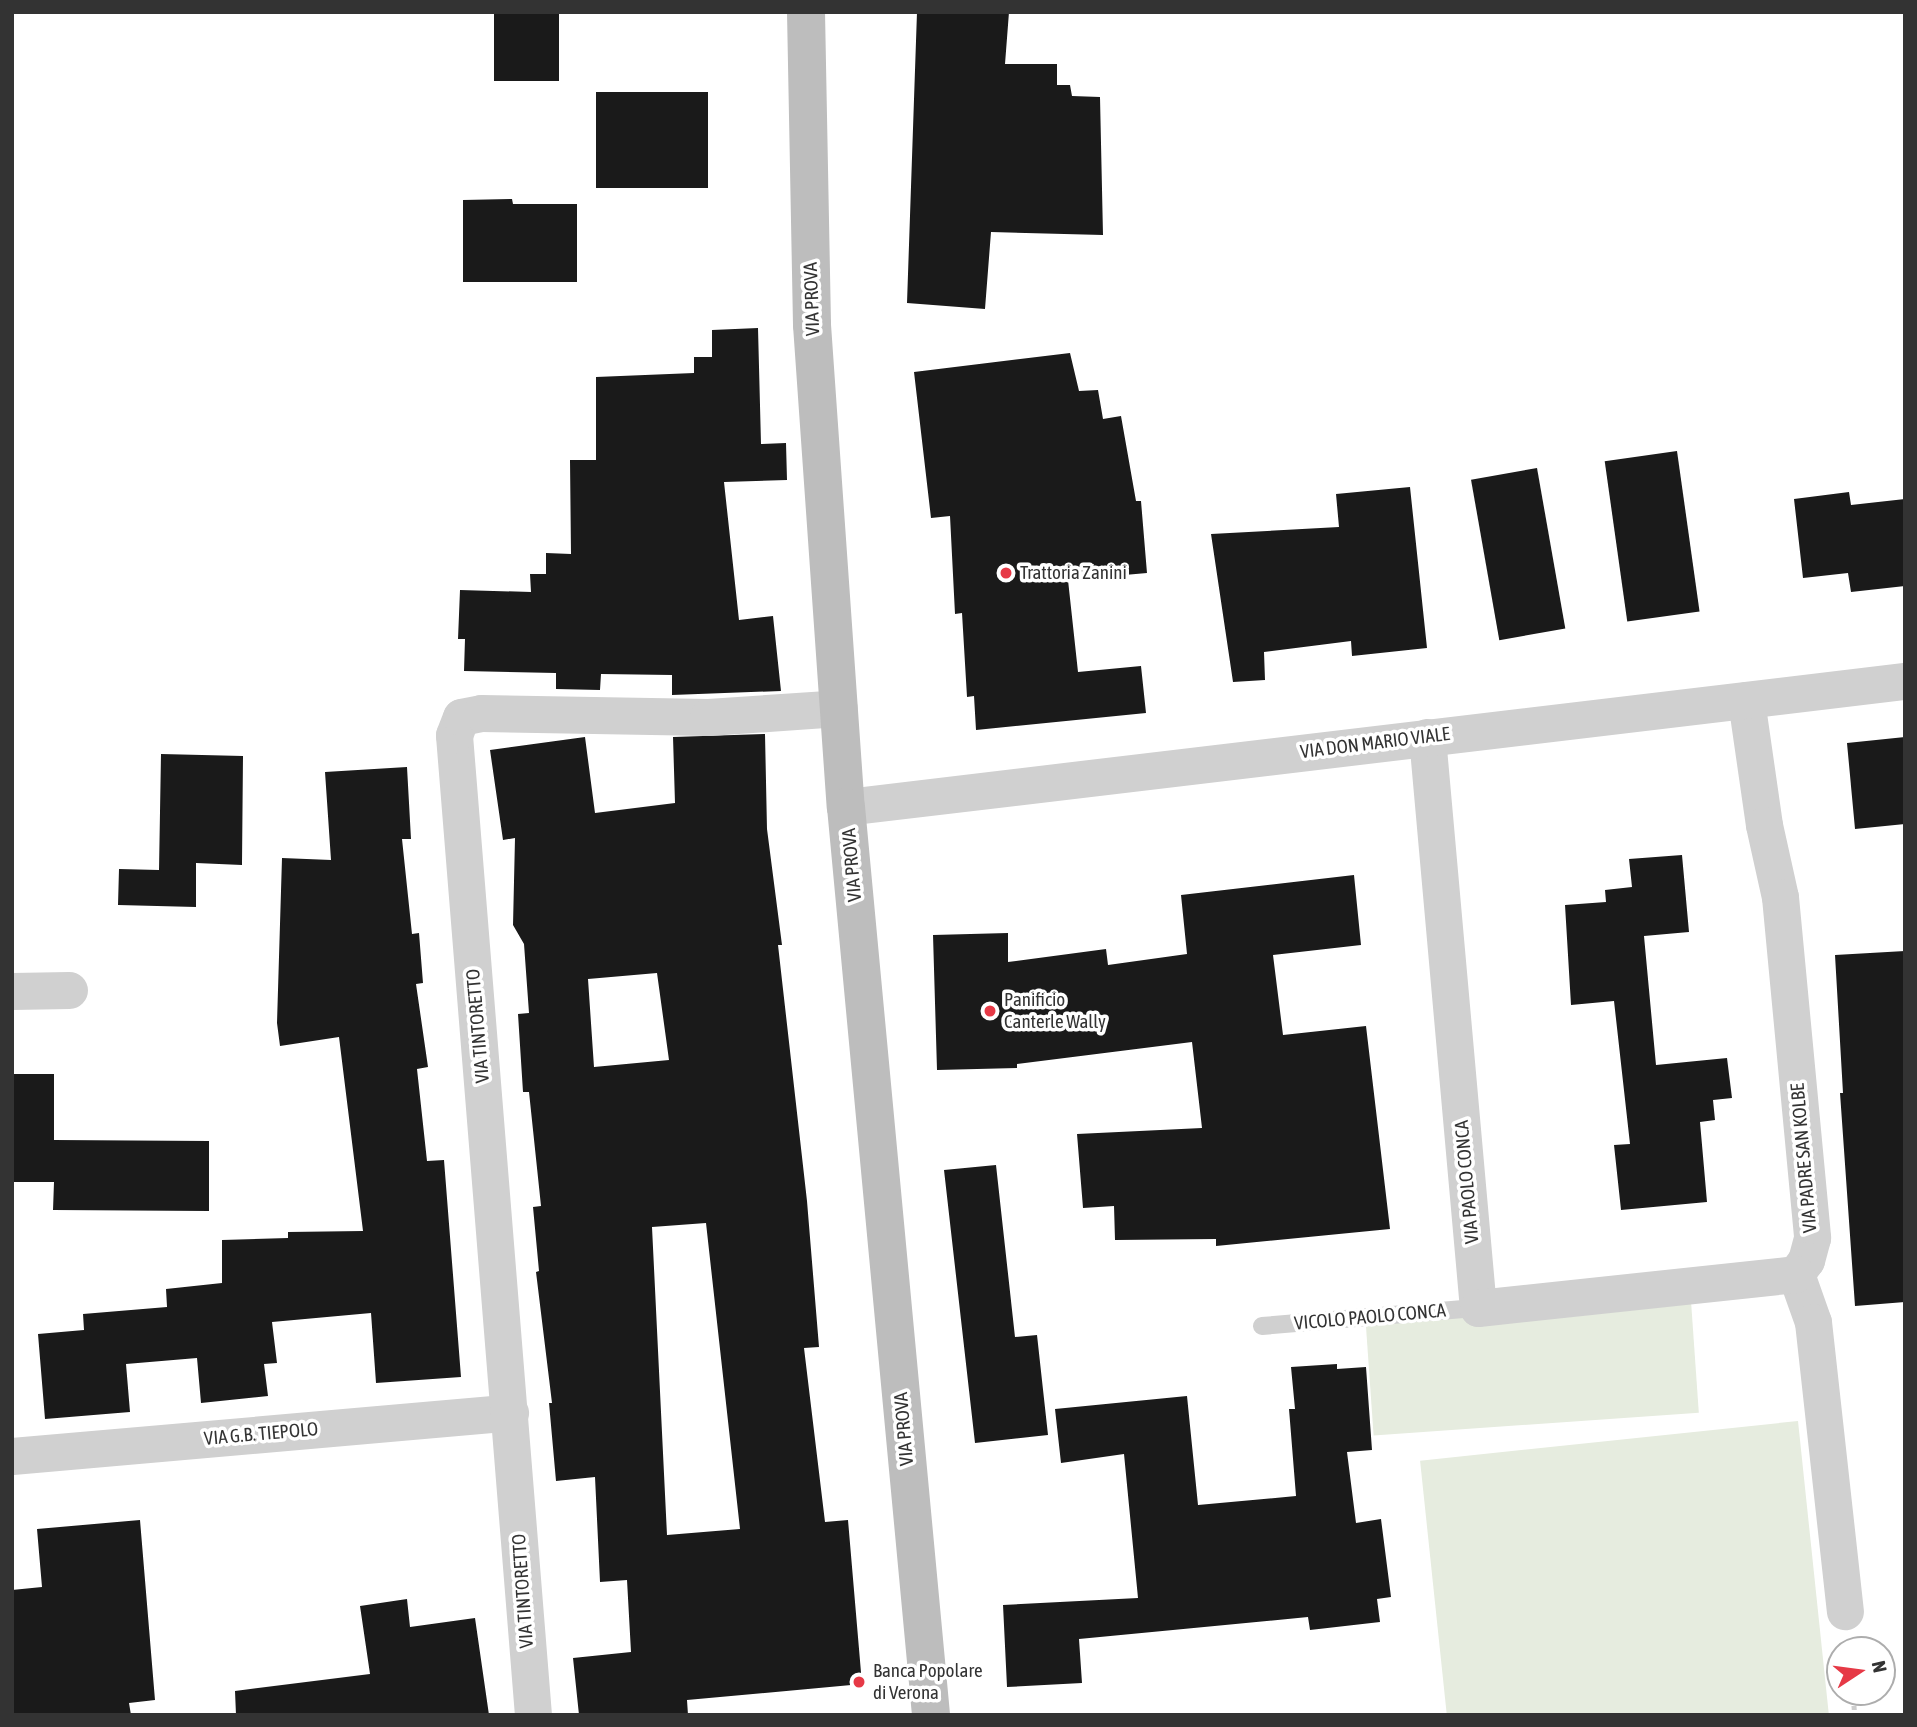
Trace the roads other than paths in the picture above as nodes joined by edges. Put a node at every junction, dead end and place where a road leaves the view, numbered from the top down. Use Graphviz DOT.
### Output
graph roads {
  1 [pos="806,12"];
  2 [pos="1905,681"];
  3 [pos="1746,700"];
  4 [pos="839,708"];
  5 [pos="1427,737"];
  6 [pos="846,807"];
  7 [pos="12,990"];
  8 [pos="69,990"];
  9 [pos="1796,1274"];
  10 [pos="1478,1308"];
  11 [pos="1262,1326"];
  12 [pos="510,1412"];
  13 [pos="12,1455"];
  14 [pos="1845,1611"];
  15 [pos="533,1715"];
  16 [pos="931,1715"];
  1 -- 4 [label="main road, VIA PROVA"];
  2 -- 3 [label="street, VIA DON MARIO VIALE"];
  3 -- 5 [label="street, VIA DON MARIO VIALE"];
  3 -- 9 [label="street, VIA PADRE SAN KOLBE"];
  4 -- 6 [label="main road, VIA PROVA"];
  4 -- 12 [label="street, VIA TINTORETTO"];
  5 -- 6 [label="street, VIA DON MARIO VIALE"];
  5 -- 10 [label="street, VIA PAOLO CONCA"];
  6 -- 16 [label="main road, VIA PROVA"];
  7 -- 8 [label="street"];
  9 -- 10 [label="street"];
  9 -- 14 [label="street"];
  10 -- 11 [label="lane, VICOLO PAOLO CONCA"];
  12 -- 13 [label="street, VIA G.B. TIEPOLO"];
  12 -- 15 [label="street, VIA TINTORETTO"];
}
